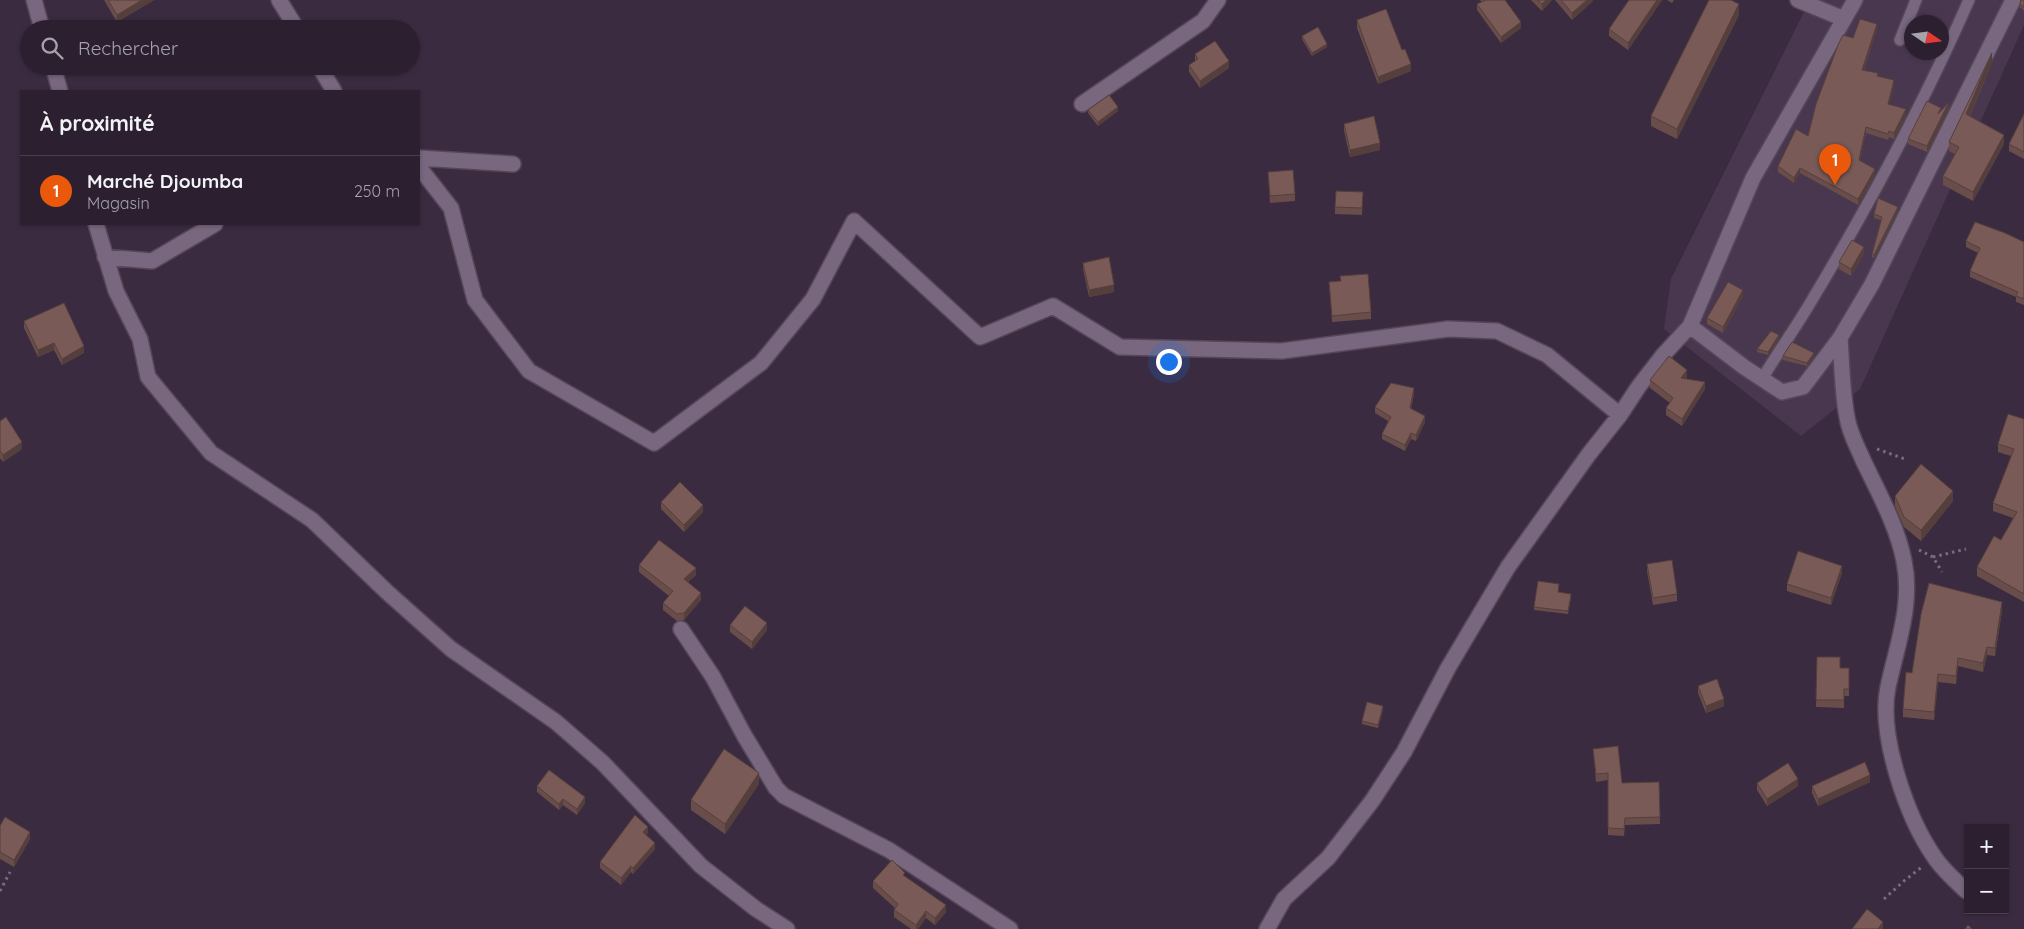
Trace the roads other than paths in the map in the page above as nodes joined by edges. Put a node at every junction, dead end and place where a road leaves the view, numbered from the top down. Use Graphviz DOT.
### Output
graph roads {
  1 [pos="34,0"];
  2 [pos="279,0"];
  3 [pos="1218,0"];
  4 [pos="1798,0"];
  5 [pos="1855,0"];
  6 [pos="1916,0"];
  7 [pos="1969,0"];
  8 [pos="2013,0"];
  9 [pos="1844,19"];
  10 [pos="40,20"];
  11 [pos="291,20"];
  12 [pos="1900,40"];
  13 [pos="56,75"];
  14 [pos="324,75"];
  15 [pos="60,90"];
  16 [pos="333,90"];
  17 [pos="1082,104"];
  18 [pos="420,158"];
  19 [pos="513,164"];
  20 [pos="420,167"];
  21 [pos="96,225"];
  22 [pos="214,225"];
  23 [pos="104,257"];
  24 [pos="1690,326"];
  25 [pos="1840,338"];
  26 [pos="1762,379"];
  27 [pos="1620,415"];
  28 [pos="681,629"];
  29 [pos="1964,889"];
  30 [pos="787,929"];
  31 [pos="1010,929"];
  32 [pos="1267,929"];
  1 -- 10 [label="street"];
  2 -- 11 [label="street"];
  3 -- 17 [label="street"];
  4 -- 9 [label="street"];
  5 -- 9 [label="street"];
  6 -- 12 [label="lane"];
  7 -- 26 [label="lane"];
  8 -- 25 [label="street"];
  9 -- 24 [label="street"];
  13 -- 15 [label="street"];
  14 -- 16 [label="street"];
  18 -- 19 [label="street"];
  20 -- 27 [label="street"];
  21 -- 23 [label="street"];
  22 -- 23 [label="street"];
  23 -- 30 [label="street"];
  24 -- 26 [label="street"];
  24 -- 27 [label="street"];
  25 -- 26 [label="street"];
  25 -- 29 [label="street"];
  27 -- 32 [label="street"];
  28 -- 31 [label="street"];
}
